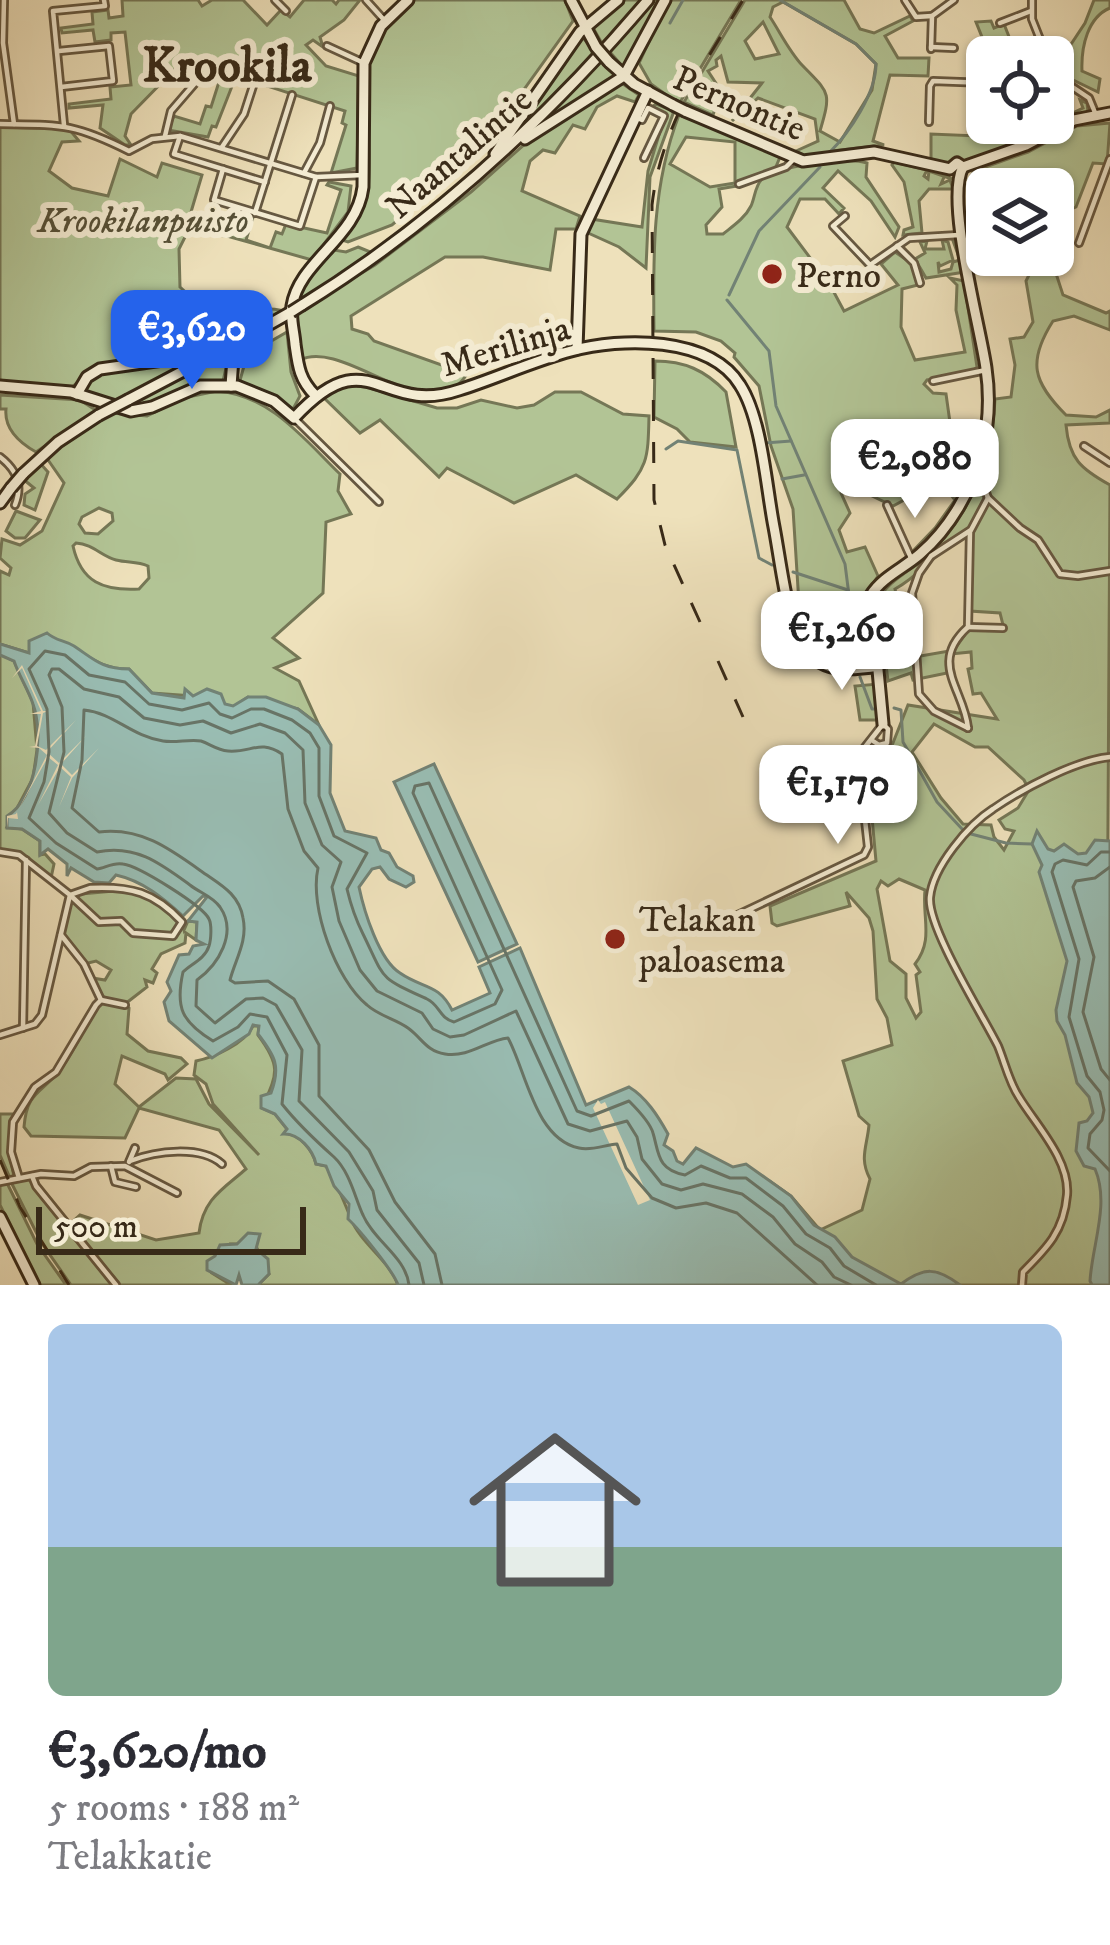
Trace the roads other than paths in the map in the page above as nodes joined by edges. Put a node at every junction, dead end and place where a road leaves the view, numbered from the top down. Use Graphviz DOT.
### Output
graph roads {
  1 [pos="4,0"];
  2 [pos="104,0"];
  3 [pos="275,0"];
  4 [pos="366,0"];
  5 [pos="408,0"];
  6 [pos="572,0"];
  7 [pos="618,0"];
  8 [pos="665,0"];
  9 [pos="905,0"];
  10 [pos="954,0"];
  11 [pos="1032,0"];
  12 [pos="645,3"];
  13 [pos="286,11"];
  14 [pos="1031,11"];
  15 [pos="932,16"];
  16 [pos="385,21"];
  17 [pos="1000,22"];
  18 [pos="586,27"];
  19 [pos="1040,36"];
  20 [pos="326,46"];
  21 [pos="954,48"];
  22 [pos="58,51"];
  23 [pos="364,63"];
  24 [pos="627,71"];
  25 [pos="196,82"];
  26 [pos="966,82"];
  27 [pos="254,83"];
  28 [pos="61,87"];
  29 [pos="645,88"];
  30 [pos="1074,88"];
  31 [pos="292,95"];
  32 [pos="330,106"];
  33 [pos="1110,112"];
  34 [pos="1096,115"];
  35 [pos="635,117"];
  36 [pos="928,122"];
  37 [pos="0,124"];
  38 [pos="14,124"];
  39 [pos="64,125"];
  40 [pos="165,136"];
  41 [pos="179,136"];
  42 [pos="222,147"];
  43 [pos="506,152"];
  44 [pos="644,158"];
  45 [pos="795,158"];
  46 [pos="1110,159"];
  47 [pos="271,162"];
  48 [pos="224,170"];
  49 [pos="958,170"];
  50 [pos="304,173"];
  51 [pos="363,175"];
  52 [pos="316,176"];
  53 [pos="478,176"];
  54 [pos="265,182"];
  55 [pos="739,184"];
  56 [pos="255,213"];
  57 [pos="845,216"];
  58 [pos="962,235"];
  59 [pos="1079,243"];
  60 [pos="897,246"];
  61 [pos="920,283"];
  62 [pos="259,330"];
  63 [pos="234,344"];
  64 [pos="577,350"];
  65 [pos="986,370"];
  66 [pos="933,381"];
  67 [pos="0,386"];
  68 [pos="231,386"];
  69 [pos="77,394"];
  70 [pos="315,395"];
  71 [pos="294,418"];
  72 [pos="1084,446"];
  73 [pos="0,457"];
  74 [pos="1110,463"];
  75 [pos="977,469"];
  76 [pos="988,498"];
  77 [pos="379,502"];
  78 [pos="0,503"];
  79 [pos="15,505"];
  80 [pos="887,505"];
  81 [pos="970,530"];
  82 [pos="912,560"];
  83 [pos="1110,571"];
  84 [pos="968,627"];
  85 [pos="1003,628"];
  86 [pos="879,666"];
  87 [pos="883,724"];
  88 [pos="873,741"];
  89 [pos="1110,757"];
  90 [pos="0,852"];
  91 [pos="26,860"];
  92 [pos="70,895"];
  93 [pos="707,929"];
  94 [pos="61,934"];
  95 [pos="101,1000"];
  96 [pos="125,1005"];
  97 [pos="23,1028"];
  98 [pos="0,1035"];
  99 [pos="135,1148"];
  100 [pos="128,1164"];
  101 [pos="222,1165"];
  102 [pos="111,1166"];
  103 [pos="32,1176"];
  104 [pos="19,1178"];
  105 [pos="0,1182"];
  106 [pos="136,1187"];
  107 [pos="176,1193"];
  108 [pos="0,1217"];
  109 [pos="34,1285"];
  110 [pos="116,1285"];
  111 [pos="1022,1285"];
  1 -- 38 [label="street"];
  2 -- 22 [label="street"];
  3 -- 13 [label="street"];
  4 -- 16 [label="street"];
  5 -- 16 [label="street"];
  6 -- 18 [label="street, Pernontie"];
  7 -- 18 [label="street"];
  8 -- 24 [label="street"];
  9 -- 15 [label="street"];
  10 -- 15 [label="street"];
  11 -- 14 [label="street"];
  12 -- 43 [label="street, Naantalintie"];
  14 -- 17 [label="street"];
  14 -- 19 [label="street"];
  15 -- 21 [label="street"];
  16 -- 23 [label="street"];
  18 -- 24 [label="street, Pernontie, bridge"];
  18 -- 53 [label="street"];
  20 -- 23 [label="street"];
  22 -- 28 [label="street"];
  22 -- 28 [label="street"];
  23 -- 51 [label="street"];
  24 -- 29 [label="street, Pernontie"];
  24 -- 43 [label="street"];
  25 -- 40 [label="street"];
  26 -- 36 [label="street"];
  27 -- 42 [label="street"];
  28 -- 39 [label="street"];
  29 -- 35 [label="street"];
  29 -- 45 [label="street, Pernontie, bridge"];
  30 -- 34 [label="street"];
  31 -- 47 [label="street"];
  32 -- 50 [label="street"];
  33 -- 34 [label="street"];
  34 -- 49 [label="street"];
  35 -- 44 [label="street"];
  35 -- 64 [label="street"];
  37 -- 38 [label="street"];
  38 -- 39 [label="street"];
  39 -- 40 [label="street"];
  40 -- 41 [label="street"];
  41 -- 42 [label="street"];
  41 -- 48 [label="street"];
  42 -- 47 [label="street"];
  43 -- 53 [label="street, Naantalintie"];
  45 -- 49 [label="street, Pernontie"];
  45 -- 55 [label="street"];
  46 -- 59 [label="street"];
  47 -- 50 [label="street"];
  47 -- 54 [label="street"];
  48 -- 54 [label="street"];
  48 -- 56 [label="street"];
  49 -- 58 [label="street"];
  50 -- 52 [label="street"];
  51 -- 52 [label="street"];
  51 -- 70 [label="street"];
  52 -- 56 [label="street"];
  53 -- 62 [label="street, Naantalintie, bridge"];
  54 -- 56 [label="street"];
  57 -- 60 [label="street"];
  58 -- 60 [label="street"];
  58 -- 65 [label="street"];
  60 -- 61 [label="street"];
  62 -- 63 [label="street"];
  62 -- 69 [label="street"];
  63 -- 68 [label="street"];
  63 -- 78 [label="street, bridge"];
  64 -- 70 [label="street, Merilinja"];
  64 -- 86 [label="street, Merilinja"];
  65 -- 66 [label="street"];
  65 -- 75 [label="street"];
  67 -- 69 [label="street"];
  68 -- 69 [label="street"];
  68 -- 71 [label="street"];
  70 -- 71 [label="street"];
  71 -- 77 [label="street"];
  72 -- 74 [label="street"];
  73 -- 79 [label="street"];
  75 -- 76 [label="street"];
  75 -- 82 [label="street"];
  76 -- 81 [label="street"];
  76 -- 83 [label="street"];
  80 -- 82 [label="street"];
  81 -- 84 [label="street"];
  81 -- 84 [label="street"];
  82 -- 86 [label="street"];
  84 -- 85 [label="street"];
  86 -- 87 [label="street"];
  87 -- 88 [label="street"];
  87 -- 88 [label="street"];
  88 -- 93 [label="street"];
  89 -- 111 [label="street"];
  90 -- 91 [label="street"];
  91 -- 92 [label="street"];
  91 -- 97 [label="street"];
  92 -- 92 [label="street"];
  92 -- 94 [label="street"];
  94 -- 95 [label="street"];
  94 -- 97 [label="street"];
  95 -- 96 [label="street"];
  95 -- 104 [label="street"];
  97 -- 98 [label="street"];
  99 -- 100 [label="street"];
  100 -- 101 [label="street"];
  100 -- 102 [label="street"];
  100 -- 107 [label="street"];
  102 -- 103 [label="street"];
  102 -- 106 [label="street"];
  103 -- 104 [label="street"];
  103 -- 110 [label="street"];
  104 -- 105 [label="street"];
  108 -- 109 [label="street"];
}
